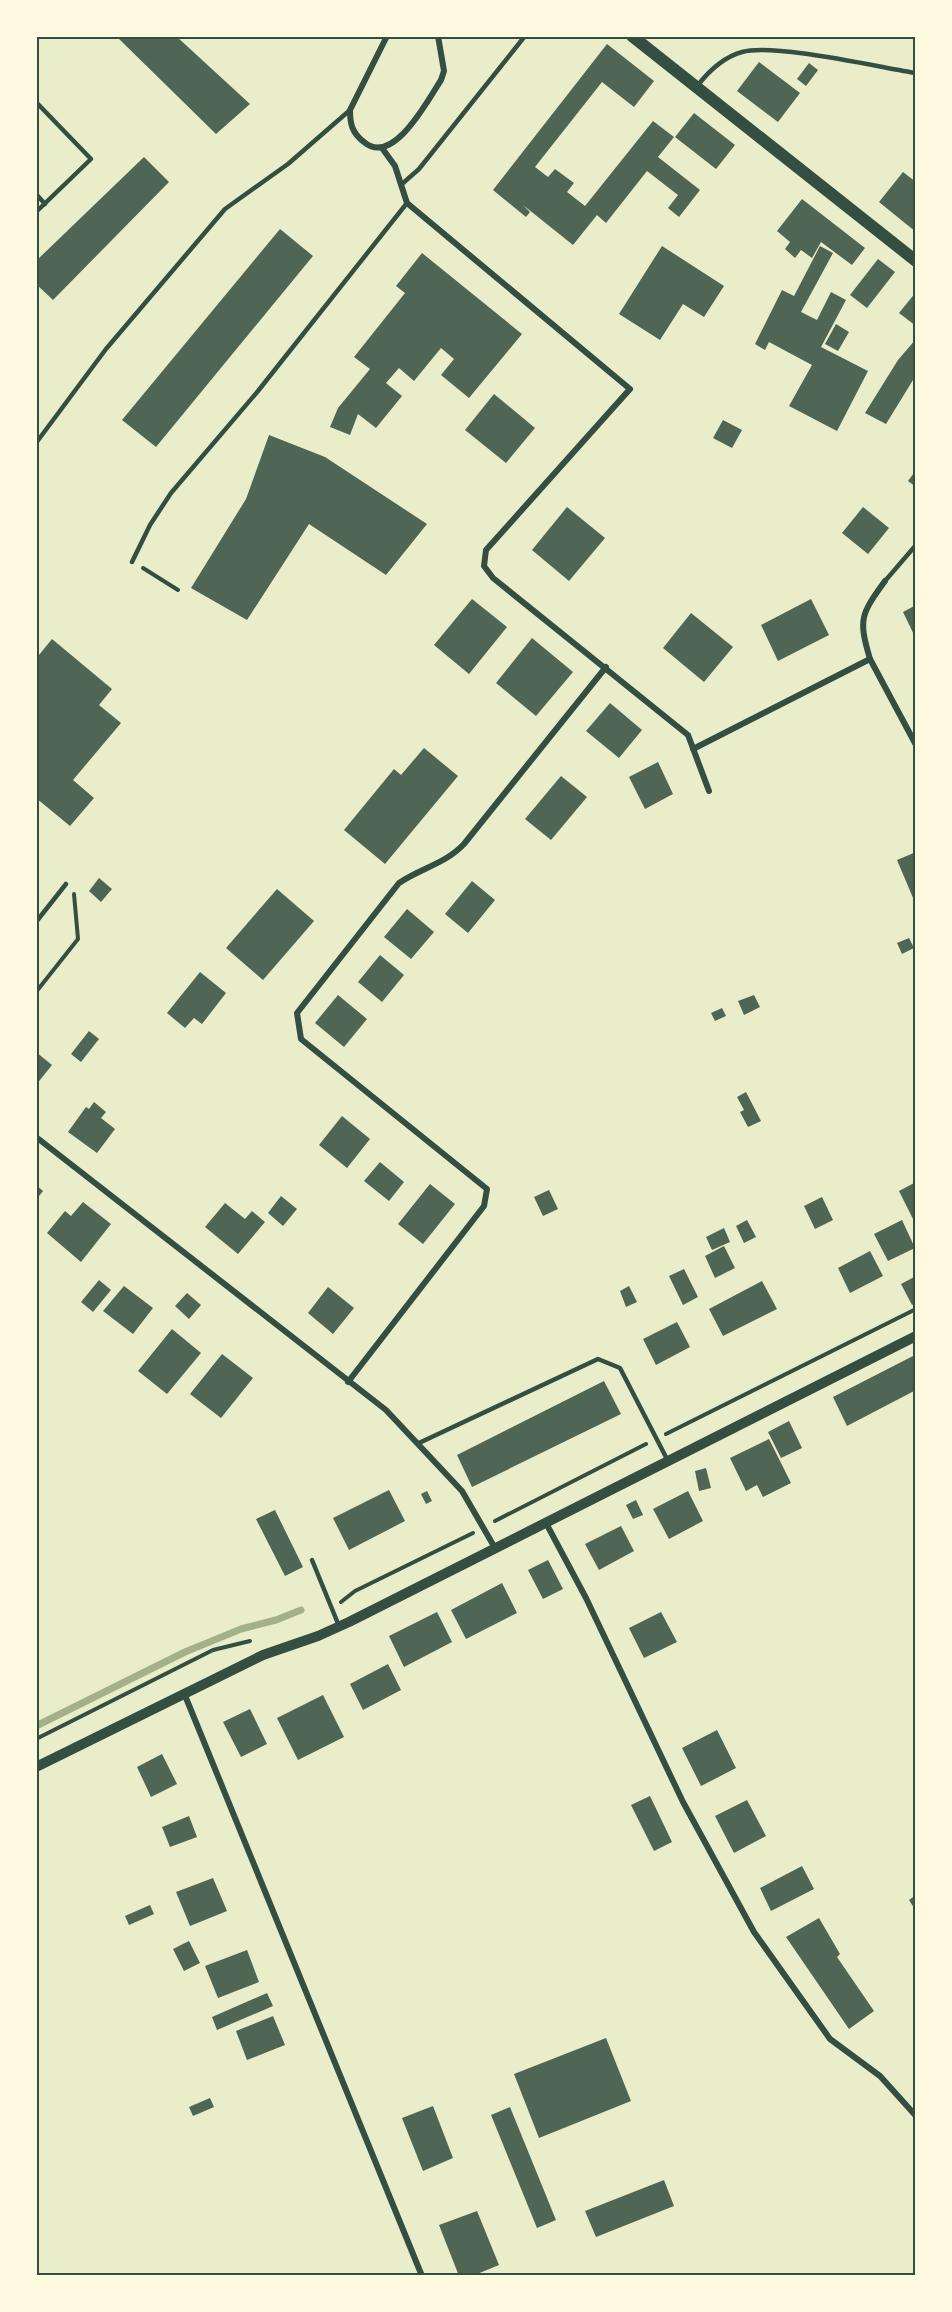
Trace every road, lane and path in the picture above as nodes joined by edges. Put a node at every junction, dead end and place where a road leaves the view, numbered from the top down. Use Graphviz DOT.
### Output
graph roads {
  1 [pos="387,36"];
  2 [pos="438,36"];
  3 [pos="525,36"];
  4 [pos="632,36"];
  5 [pos="916,73"];
  6 [pos="696,87"];
  7 [pos="36,102"];
  8 [pos="350,110"];
  9 [pos="382,148"];
  10 [pos="402,184"];
  11 [pos="36,194"];
  12 [pos="407,203"];
  13 [pos="45,204"];
  14 [pos="36,212"];
  15 [pos="916,261"];
  16 [pos="36,443"];
  17 [pos="916,544"];
  18 [pos="132,562"];
  19 [pos="885,581"];
  20 [pos="178,590"];
  21 [pos="870,659"];
  22 [pos="606,667"];
  23 [pos="916,745"];
  24 [pos="693,749"];
  25 [pos="709,791"];
  26 [pos="66,885"];
  27 [pos="36,922"];
  28 [pos="36,992"];
  29 [pos="36,1137"];
  30 [pos="916,1309"];
  31 [pos="916,1336"];
  32 [pos="348,1382"];
  33 [pos="658,1438"];
  34 [pos="419,1443"];
  35 [pos="668,1461"];
  36 [pos="546,1523"];
  37 [pos="485,1527"];
  38 [pos="495,1548"];
  39 [pos="312,1560"];
  40 [pos="332,1609"];
  41 [pos="339,1626"];
  42 [pos="257,1638"];
  43 [pos="183,1693"];
  44 [pos="36,1739"];
  45 [pos="36,1767"];
  46 [pos="916,2116"];
  47 [pos="422,2276"];
  1 -- 8 [label="street"];
  2 -- 9 [label="street"];
  3 -- 10 [label="lane"];
  4 -- 6 [label="main road"];
  5 -- 6 [label="lane"];
  6 -- 15 [label="main road"];
  7 -- 13 [label="lane"];
  8 -- 9 [label="street"];
  8 -- 16 [label="lane"];
  9 -- 10 [label="street"];
  10 -- 12 [label="street"];
  11 -- 13 [label="lane"];
  12 -- 18 [label="lane"];
  12 -- 22 [label="street"];
  13 -- 14 [label="lane"];
  17 -- 19 [label="lane"];
  18 -- 20 [label="path"];
  19 -- 21 [label="street"];
  21 -- 23 [label="street"];
  21 -- 24 [label="street"];
  22 -- 24 [label="street"];
  22 -- 32 [label="street"];
  24 -- 25 [label="street"];
  26 -- 27 [label="lane"];
  26 -- 28 [label="path"];
  29 -- 32 [label="street"];
  30 -- 33 [label="path"];
  31 -- 35 [label="street"];
  32 -- 34 [label="street"];
  33 -- 34 [label="lane"];
  33 -- 35 [label="lane"];
  33 -- 37 [label="path"];
  34 -- 37 [label="street"];
  35 -- 36 [label="street"];
  36 -- 38 [label="street"];
  36 -- 46 [label="street"];
  37 -- 38 [label="street"];
  37 -- 40 [label="path"];
  38 -- 41 [label="street"];
  39 -- 40 [label="lane"];
  40 -- 41 [label="lane"];
  41 -- 43 [label="street"];
  42 -- 44 [label="path"];
  43 -- 45 [label="street"];
  43 -- 47 [label="street"];
}
